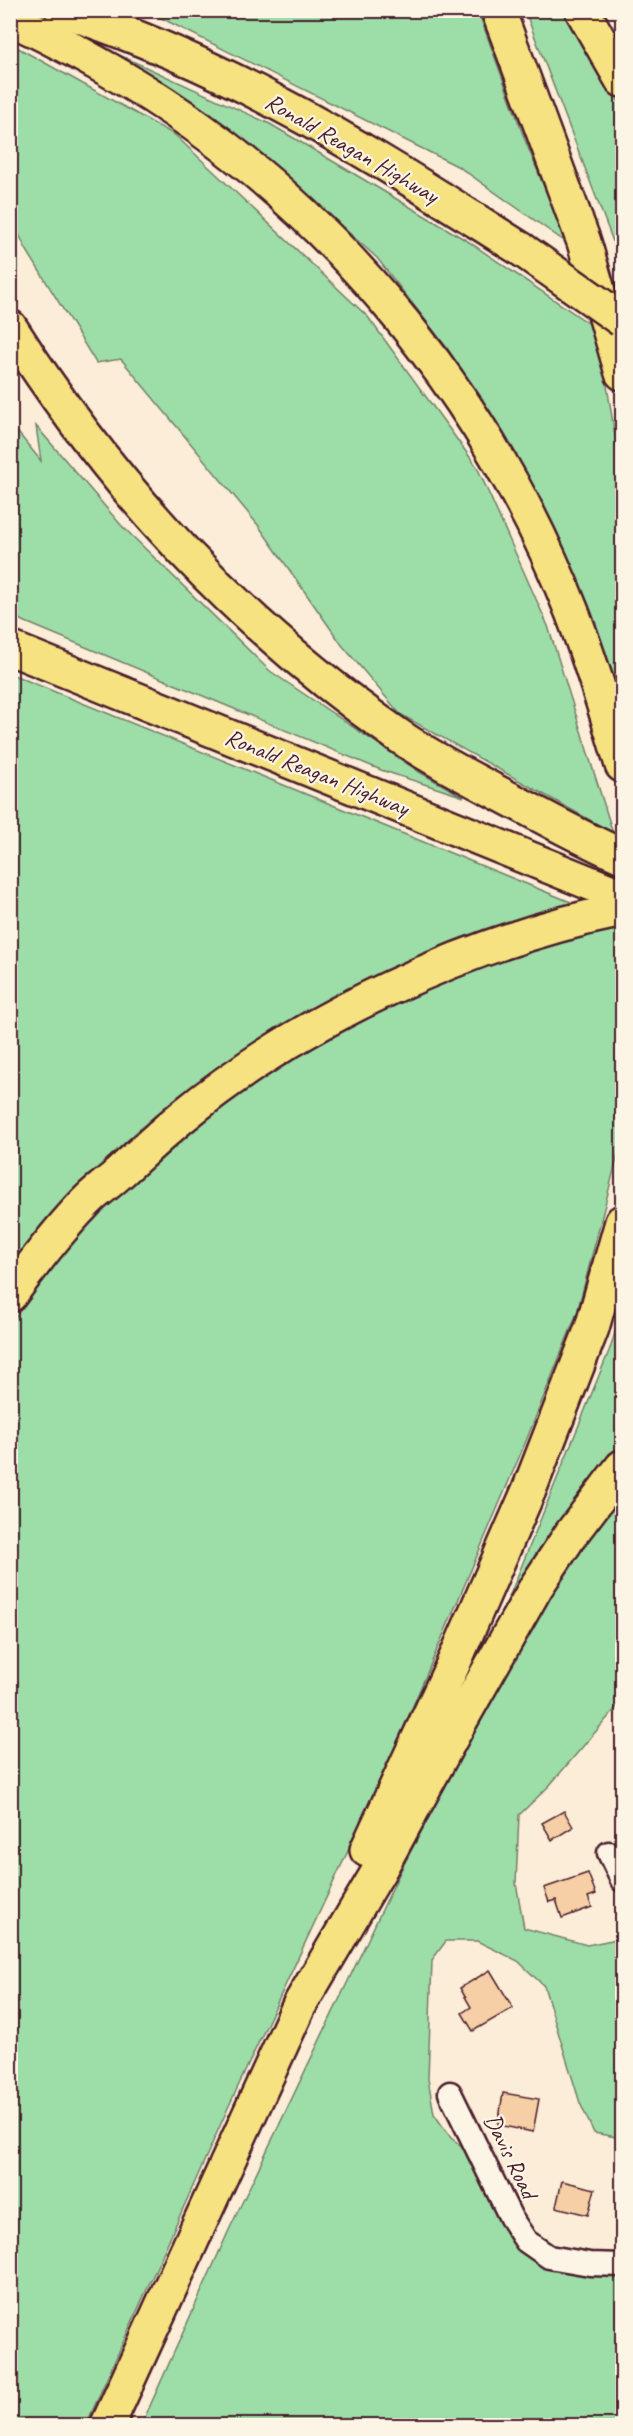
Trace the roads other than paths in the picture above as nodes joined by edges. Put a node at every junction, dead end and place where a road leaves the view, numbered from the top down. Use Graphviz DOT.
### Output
graph roads {
  1 [pos="62,10"];
  2 [pos="498,10"];
  3 [pos="582,10"];
  4 [pos="10,20"];
  5 [pos="622,80"];
  6 [pos="622,321"];
  7 [pos="10,327"];
  8 [pos="622,373"];
  9 [pos="10,648"];
  10 [pos="622,765"];
  11 [pos="622,856"];
  12 [pos="622,896"];
  13 [pos="622,910"];
  14 [pos="622,1222"];
  15 [pos="10,1295"];
  16 [pos="622,1467"];
  17 [pos="609,1853"];
  18 [pos="622,1880"];
  19 [pos="299,2006"];
  20 [pos="450,2092"];
  21 [pos="622,2265"];
  22 [pos="108,2426"];
  1 -- 6 [label="highway, Ronald Reagan Highway, bridge"];
  2 -- 8 [label="highway"];
  3 -- 5 [label="highway"];
  4 -- 10 [label="highway"];
  7 -- 11 [label="highway"];
  9 -- 12 [label="highway, Ronald Reagan Highway"];
  13 -- 15 [label="highway"];
  14 -- 19 [label="highway"];
  16 -- 19 [label="highway"];
  17 -- 18 [label="street"];
  19 -- 22 [label="highway"];
  20 -- 21 [label="street, Davis Road"];
}
